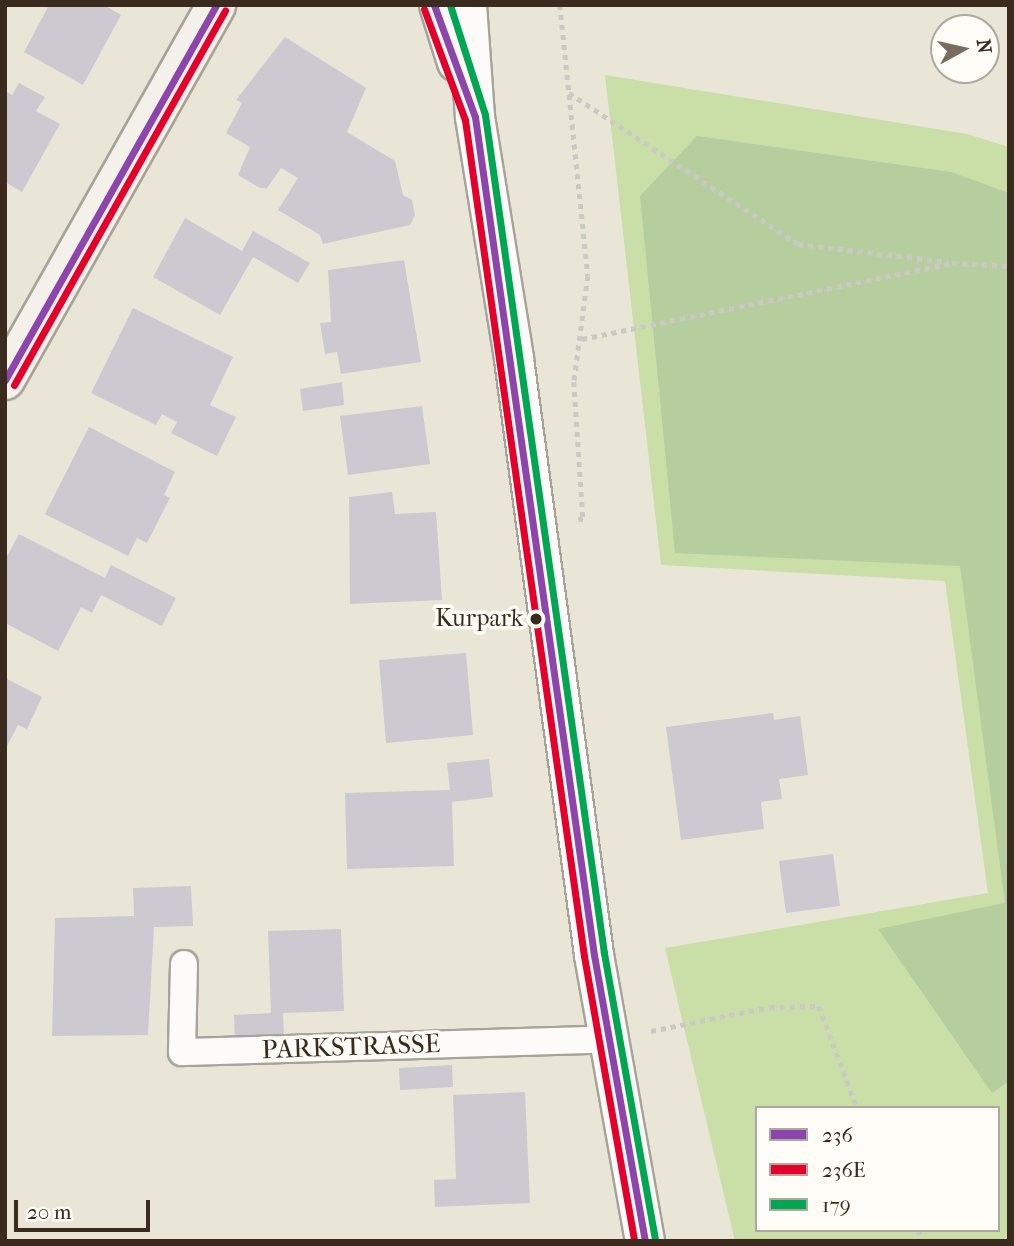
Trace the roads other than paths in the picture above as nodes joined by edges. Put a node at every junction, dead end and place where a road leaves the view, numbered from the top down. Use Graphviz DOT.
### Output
graph roads {
  1 [pos="216,5"];
  2 [pos="445,7"];
  3 [pos="5,380"];
  4 [pos="184,964"];
  5 [pos="609,1040"];
  6 [pos="645,1241"];
  1 -- 3 [label="main road"];
  2 -- 5 [label="street"];
  4 -- 5 [label="lane, PARKSTRASSE"];
  5 -- 6 [label="street"];
}
